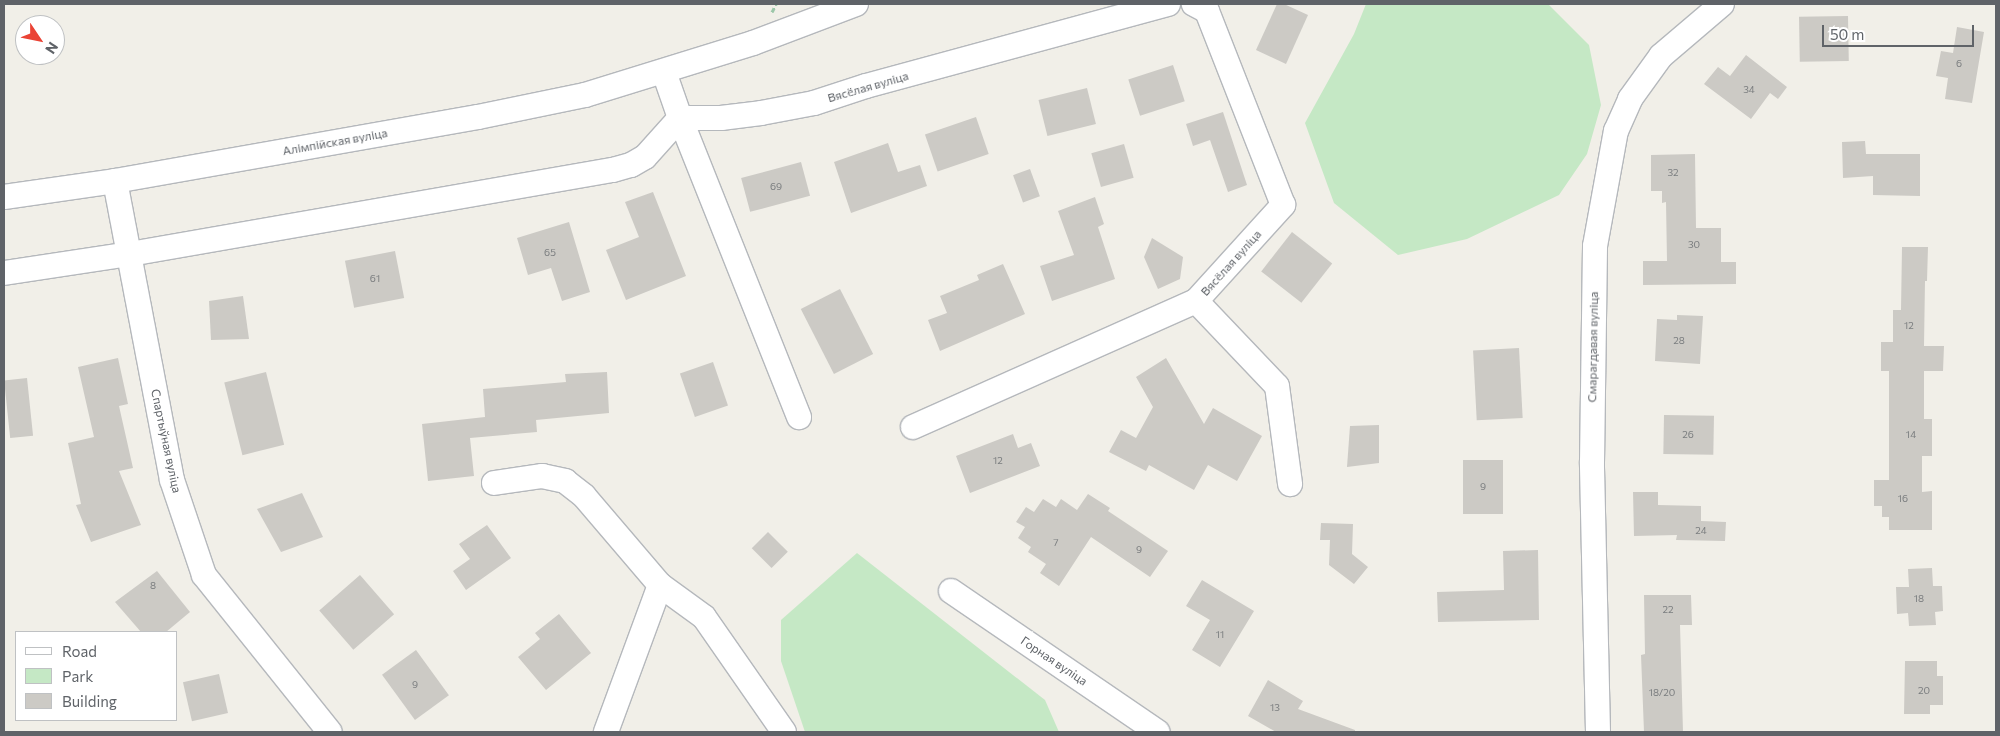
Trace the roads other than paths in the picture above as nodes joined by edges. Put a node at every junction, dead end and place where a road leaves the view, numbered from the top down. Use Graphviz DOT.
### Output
graph roads {
  1 [pos="856,4"];
  2 [pos="1168,4"];
  3 [pos="1194,4"];
  4 [pos="1722,4"];
  5 [pos="664,72"];
  6 [pos="680,118"];
  7 [pos="115,181"];
  8 [pos="4,197"];
  9 [pos="130,254"];
  10 [pos="4,273"];
  11 [pos="1196,301"];
  12 [pos="799,416"];
  13 [pos="913,427"];
  14 [pos="494,483"];
  15 [pos="1290,484"];
  16 [pos="660,585"];
  17 [pos="951,591"];
  18 [pos="330,732"];
  19 [pos="606,732"];
  20 [pos="784,732"];
  21 [pos="1158,732"];
  22 [pos="1598,732"];
  1 -- 5 [label="street, Алімпійская вуліца"];
  2 -- 6 [label="street, Вясёлая вуліца"];
  3 -- 11 [label="street, Вясёлая вуліца"];
  4 -- 22 [label="street, Смарагдавая вуліца"];
  5 -- 6 [label="street"];
  5 -- 7 [label="street, Алімпійская вуліца"];
  6 -- 9 [label="street"];
  6 -- 12 [label="street"];
  7 -- 8 [label="street, Алімпійская вуліца"];
  7 -- 9 [label="street, Спартыўная вуліца"];
  9 -- 10 [label="street"];
  9 -- 18 [label="street, Спартыўная вуліца"];
  11 -- 13 [label="street, Вясёлая вуліца"];
  11 -- 15 [label="street"];
  14 -- 16 [label="street"];
  16 -- 19 [label="street"];
  16 -- 20 [label="street"];
  17 -- 21 [label="street, Горная вуліца"];
}
